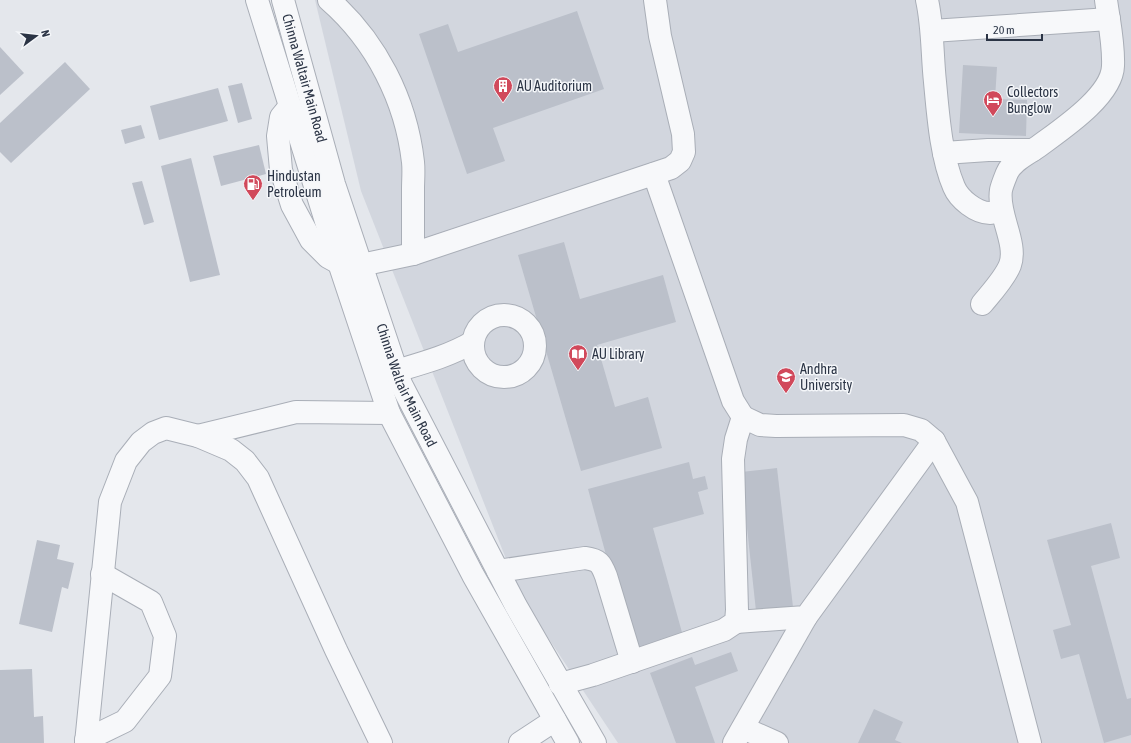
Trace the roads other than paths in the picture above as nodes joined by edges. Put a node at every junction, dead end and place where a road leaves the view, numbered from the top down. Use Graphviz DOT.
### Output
graph roads {
  1 [pos="257,0"];
  2 [pos="284,0"];
  3 [pos="329,0"];
  4 [pos="655,0"];
  5 [pos="927,0"];
  6 [pos="1107,10"];
  7 [pos="932,30"];
  8 [pos="1033,150"];
  9 [pos="944,152"];
  10 [pos="654,174"];
  11 [pos="1002,210"];
  12 [pos="413,254"];
  13 [pos="361,265"];
  14 [pos="982,304"];
  15 [pos="473,342"];
  16 [pos="396,371"];
  17 [pos="389,413"];
  18 [pos="743,417"];
  19 [pos="198,436"];
  20 [pos="934,441"];
  21 [pos="498,571"];
  22 [pos="102,574"];
  23 [pos="806,617"];
  24 [pos="736,622"];
  25 [pos="632,662"];
  26 [pos="560,684"];
  27 [pos="555,720"];
  28 [pos="738,735"];
  29 [pos="86,742"];
  30 [pos="381,743"];
  31 [pos="520,743"];
  32 [pos="568,743"];
  33 [pos="595,743"];
  34 [pos="777,743"];
  35 [pos="1030,743"];
  1 -- 17 [label="street, Chinna Waltair Main Road"];
  2 -- 13 [label="street, Chinna Waltair Main Road"];
  3 -- 12 [label="street"];
  4 -- 10 [label="street"];
  5 -- 7 [label="street"];
  6 -- 7 [label="street"];
  6 -- 8 [label="street"];
  7 -- 9 [label="street"];
  8 -- 9 [label="street"];
  8 -- 11 [label="street"];
  9 -- 11 [label="street"];
  10 -- 12 [label="street"];
  10 -- 18 [label="street"];
  11 -- 14 [label="street"];
  12 -- 13 [label="street"];
  13 -- 16 [label="street, Chinna Waltair Main Road"];
  15 -- 16 [label="street"];
  16 -- 21 [label="street, Chinna Waltair Main Road"];
  17 -- 19 [label="street"];
  17 -- 27 [label="street, Chinna Waltair Main Road"];
  18 -- 20 [label="street"];
  18 -- 24 [label="street"];
  19 -- 22 [label="street"];
  19 -- 30 [label="street"];
  20 -- 23 [label="street"];
  20 -- 35 [label="street"];
  21 -- 25 [label="street"];
  21 -- 26 [label="street, Chinna Waltair Main Road"];
  22 -- 29 [label="street"];
  22 -- 29 [label="street"];
  23 -- 24 [label="street"];
  23 -- 28 [label="street"];
  24 -- 25 [label="street"];
  25 -- 26 [label="street"];
  26 -- 33 [label="street, Chinna Waltair Main Road"];
  27 -- 31 [label="street"];
  27 -- 32 [label="street, Chinna Waltair Main Road"];
  28 -- 34 [label="street"];
}
